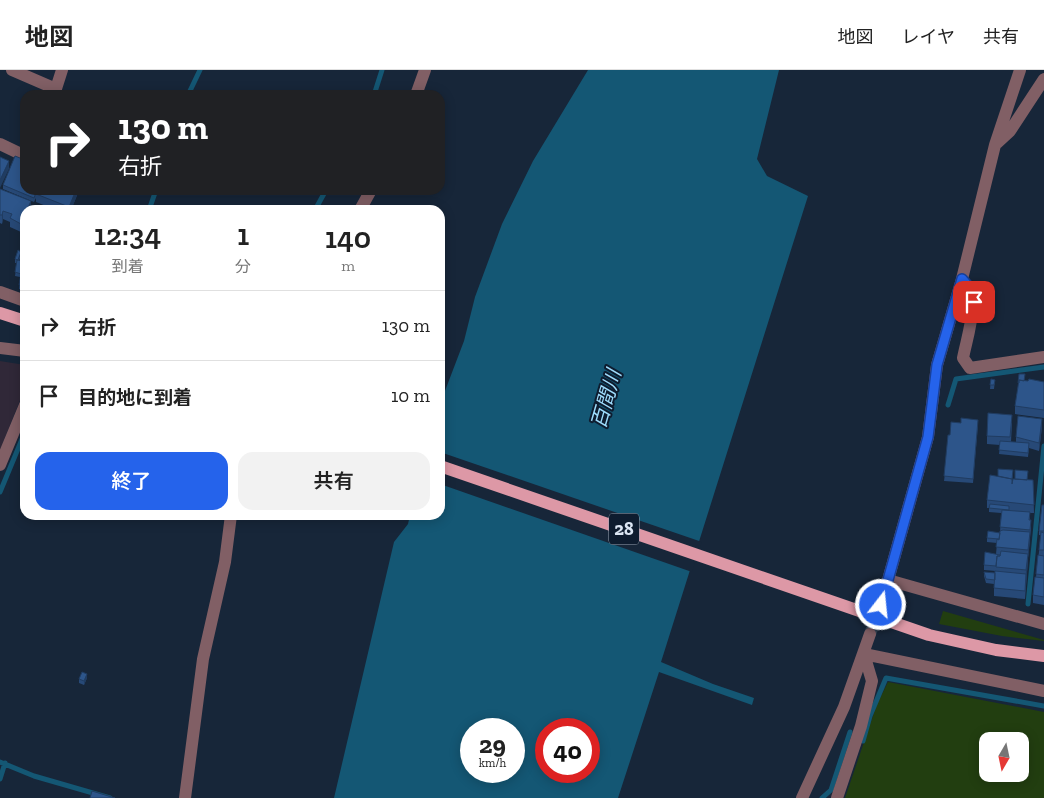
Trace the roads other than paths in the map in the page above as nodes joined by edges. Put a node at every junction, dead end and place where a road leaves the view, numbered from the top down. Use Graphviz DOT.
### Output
graph roads {
  1 [pos="12,70"];
  2 [pos="62,70"];
  3 [pos="424,70"];
  4 [pos="1020,70"];
  5 [pos="1044,79"];
  6 [pos="51,90"];
  7 [pos="56,90"];
  8 [pos="418,90"];
  9 [pos="0,144"];
  10 [pos="995,145"];
  11 [pos="20,154"];
  12 [pos="962,279"];
  13 [pos="0,292"];
  14 [pos="20,299"];
  15 [pos="0,312"];
  16 [pos="20,319"];
  17 [pos="0,348"];
  18 [pos="20,350"];
  19 [pos="1044,357"];
  20 [pos="20,417"];
  21 [pos="0,464"];
  22 [pos="445,468"];
  23 [pos="230,520"];
  24 [pos="888,580"];
  25 [pos="881,605"];
  26 [pos="1044,624"];
  27 [pos="870,634"];
  28 [pos="864,654"];
  29 [pos="1044,656"];
  30 [pos="1044,691"];
  31 [pos="186,798"];
  32 [pos="802,798"];
  33 [pos="836,798"];
  1 -- 6 [label="street"];
  2 -- 7 [label="street"];
  3 -- 8 [label="street"];
  4 -- 10 [label="street"];
  5 -- 10 [label="street"];
  9 -- 11 [label="street"];
  10 -- 12 [label="street"];
  12 -- 19 [label="street"];
  12 -- 24 [label="street"];
  13 -- 14 [label="street"];
  15 -- 16 [label="main road"];
  17 -- 18 [label="street"];
  20 -- 21 [label="street"];
  22 -- 29 [label="main road, 28"];
  23 -- 31 [label="street"];
  24 -- 25 [label="street"];
  24 -- 26 [label="street"];
  27 -- 28 [label="street"];
  28 -- 30 [label="street"];
  28 -- 32 [label="street"];
  28 -- 33 [label="street"];
}
